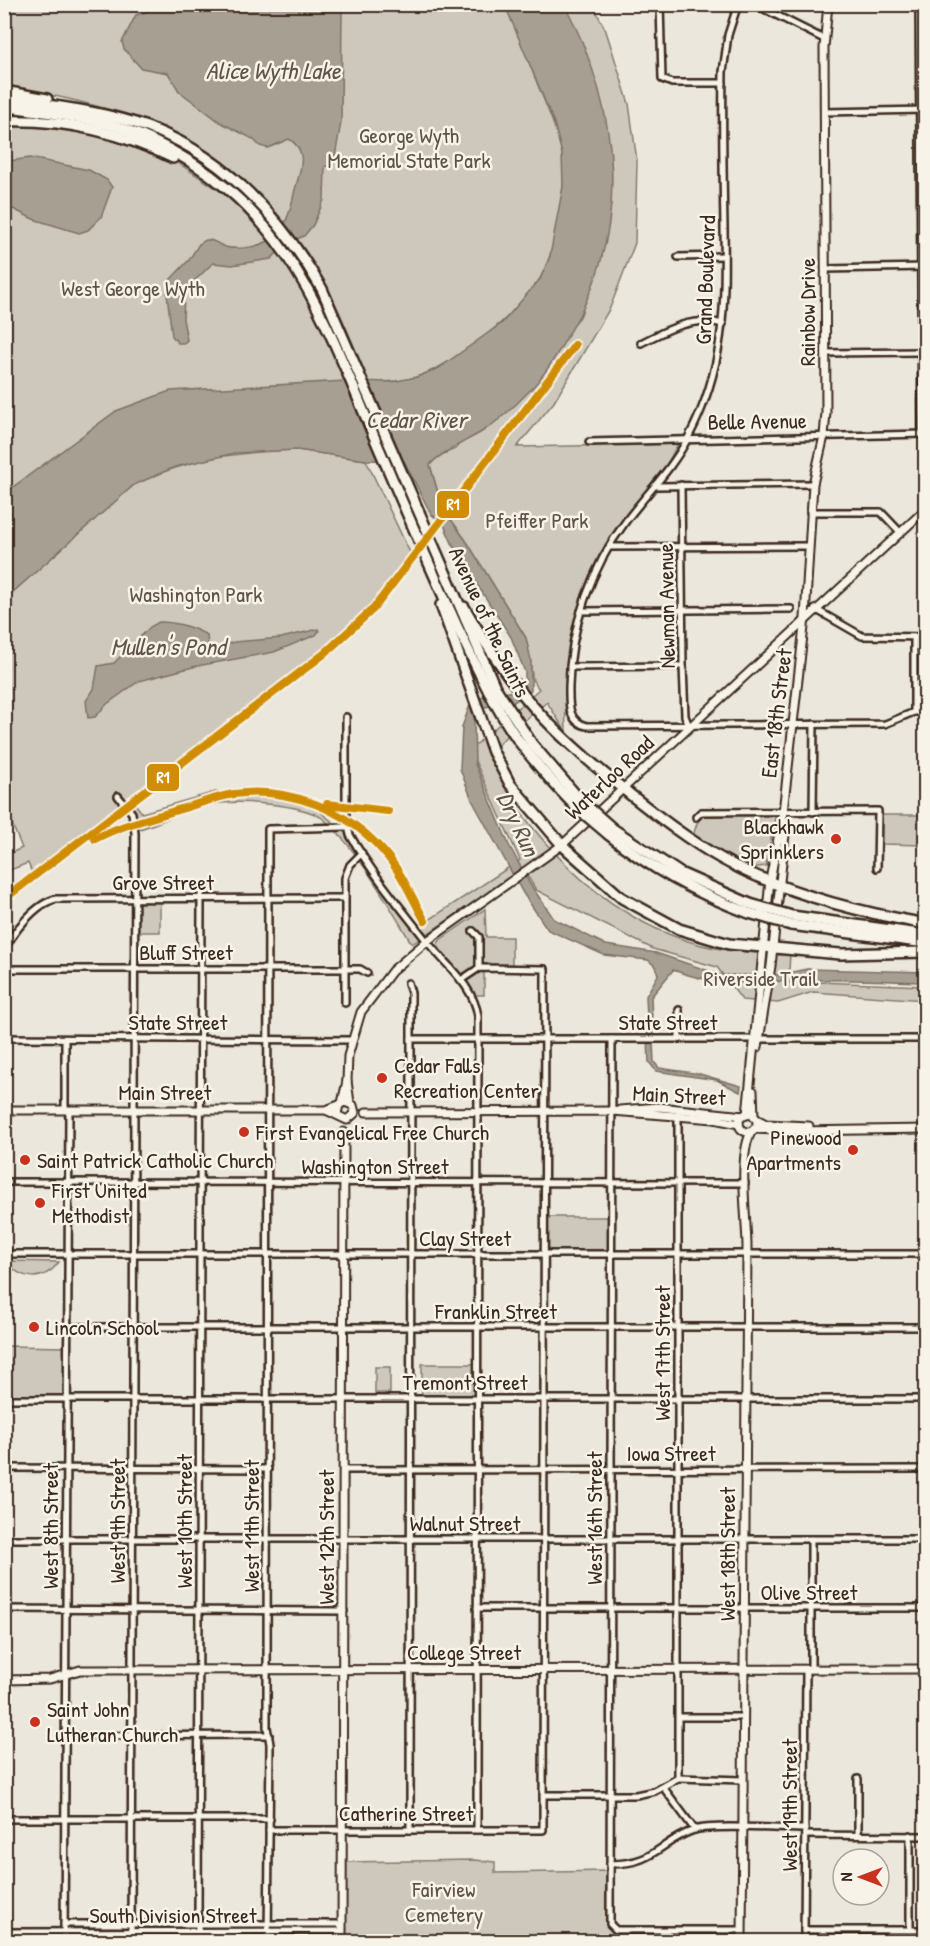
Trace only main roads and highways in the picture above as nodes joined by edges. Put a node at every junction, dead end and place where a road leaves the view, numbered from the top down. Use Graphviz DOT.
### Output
graph roads {
  1 [pos="828,4"];
  2 [pos="4,91"];
  3 [pos="4,99"];
  4 [pos="4,106"];
  5 [pos="4,121"];
  6 [pos="153,129"];
  7 [pos="213,177"];
  8 [pos="926,509"];
  9 [pos="422,551"];
  10 [pos="448,580"];
  11 [pos="805,618"];
  12 [pos="519,733"];
  13 [pos="624,789"];
  14 [pos="783,812"];
  15 [pos="562,845"];
  16 [pos="770,880"];
  17 [pos="780,884"];
  18 [pos="791,921"];
  19 [pos="926,924"];
  20 [pos="926,935"];
  21 [pos="926,943"];
  22 [pos="762,948"];
  23 [pos="773,949"];
  24 [pos="926,952"];
  25 [pos="757,1039"];
  26 [pos="346,1081"];
  27 [pos="340,1104"];
  28 [pos="352,1104"];
  29 [pos="4,1110"];
  30 [pos="326,1110"];
  31 [pos="366,1112"];
  32 [pos="678,1113"];
  33 [pos="339,1116"];
  34 [pos="750,1116"];
  35 [pos="352,1118"];
  36 [pos="740,1126"];
  37 [pos="926,1128"];
  38 [pos="824,1129"];
  39 [pos="753,1130"];
  40 [pos="344,1132"];
  41 [pos="745,1167"];
  42 [pos="744,1669"];
  43 [pos="926,1669"];
  44 [pos="345,1670"];
  45 [pos="4,1680"];
  46 [pos="342,1941"];
  47 [pos="742,1941"];
  1 -- 11 [label="main road, Rainbow Drive"];
  2 -- 6 [label="highway"];
  3 -- 6 [label="highway, Avenue of the Saints"];
  4 -- 7 [label="highway, Avenue of the Saints"];
  5 -- 7 [label="highway"];
  6 -- 10 [label="highway, Avenue of the Saints"];
  7 -- 9 [label="highway, Avenue of the Saints"];
  8 -- 11 [label="main road, Waterloo Road"];
  9 -- 12 [label="highway, Avenue of the Saints"];
  9 -- 15 [label="highway"];
  10 -- 12 [label="highway, Avenue of the Saints"];
  10 -- 13 [label="highway"];
  11 -- 13 [label="main road, Waterloo Road"];
  11 -- 14 [label="main road, East 18th Street"];
  12 -- 18 [label="highway, Avenue of the Saints, bridge"];
  13 -- 15 [label="main road, Waterloo Road"];
  13 -- 16 [label="highway"];
  14 -- 16 [label="main road, East 18th Street"];
  14 -- 17 [label="main road, East 18th Street"];
  15 -- 22 [label="highway"];
  15 -- 26 [label="main road, Waterloo Road"];
  16 -- 17 [label="highway"];
  16 -- 22 [label="main road, East 18th Street"];
  17 -- 19 [label="highway"];
  17 -- 23 [label="main road, East 18th Street"];
  18 -- 20 [label="highway, Avenue of the Saints"];
  18 -- 21 [label="highway, Avenue of the Saints"];
  22 -- 23 [label="highway"];
  22 -- 25 [label="main road, East 18th Street"];
  23 -- 24 [label="highway"];
  23 -- 25 [label="main road, East 18th Street"];
  25 -- 34 [label="main road, East 18th Street"];
  26 -- 27 [label="main road, Waterloo Road"];
  26 -- 28 [label="main road, Waterloo Road"];
  27 -- 28 [label="main road"];
  27 -- 30 [label="main road, Main Street"];
  27 -- 33 [label="main road, Waterloo Road"];
  28 -- 31 [label="main road, Main Street"];
  28 -- 35 [label="main road, Waterloo Road"];
  29 -- 30 [label="main road, Main Street"];
  30 -- 33 [label="main road, Main Street"];
  31 -- 32 [label="main road, Main Street"];
  31 -- 35 [label="main road, Main Street"];
  32 -- 34 [label="main road, Main Street"];
  32 -- 36 [label="main road, Main Street"];
  33 -- 35 [label="main road, Main Street"];
  33 -- 40 [label="main road, West 12th Street"];
  34 -- 36 [label="main road"];
  34 -- 38 [label="main road, Main Street"];
  34 -- 39 [label="main road, East 18th Street"];
  35 -- 40 [label="main road, West 12th Street"];
  36 -- 39 [label="main road, Main Street"];
  36 -- 41 [label="main road, West 18th Street"];
  37 -- 38 [label="main road, Main Street"];
  38 -- 39 [label="main road, Main Street"];
  39 -- 41 [label="main road, West 18th Street"];
  40 -- 44 [label="main road, West 12th Street"];
  41 -- 42 [label="main road, West 18th Street"];
  42 -- 43 [label="main road, College Street"];
  42 -- 44 [label="main road, College Street"];
  42 -- 47 [label="main road, West 18th Street"];
  44 -- 45 [label="main road, College Street"];
  44 -- 46 [label="main road, West 12th Street"];
}
